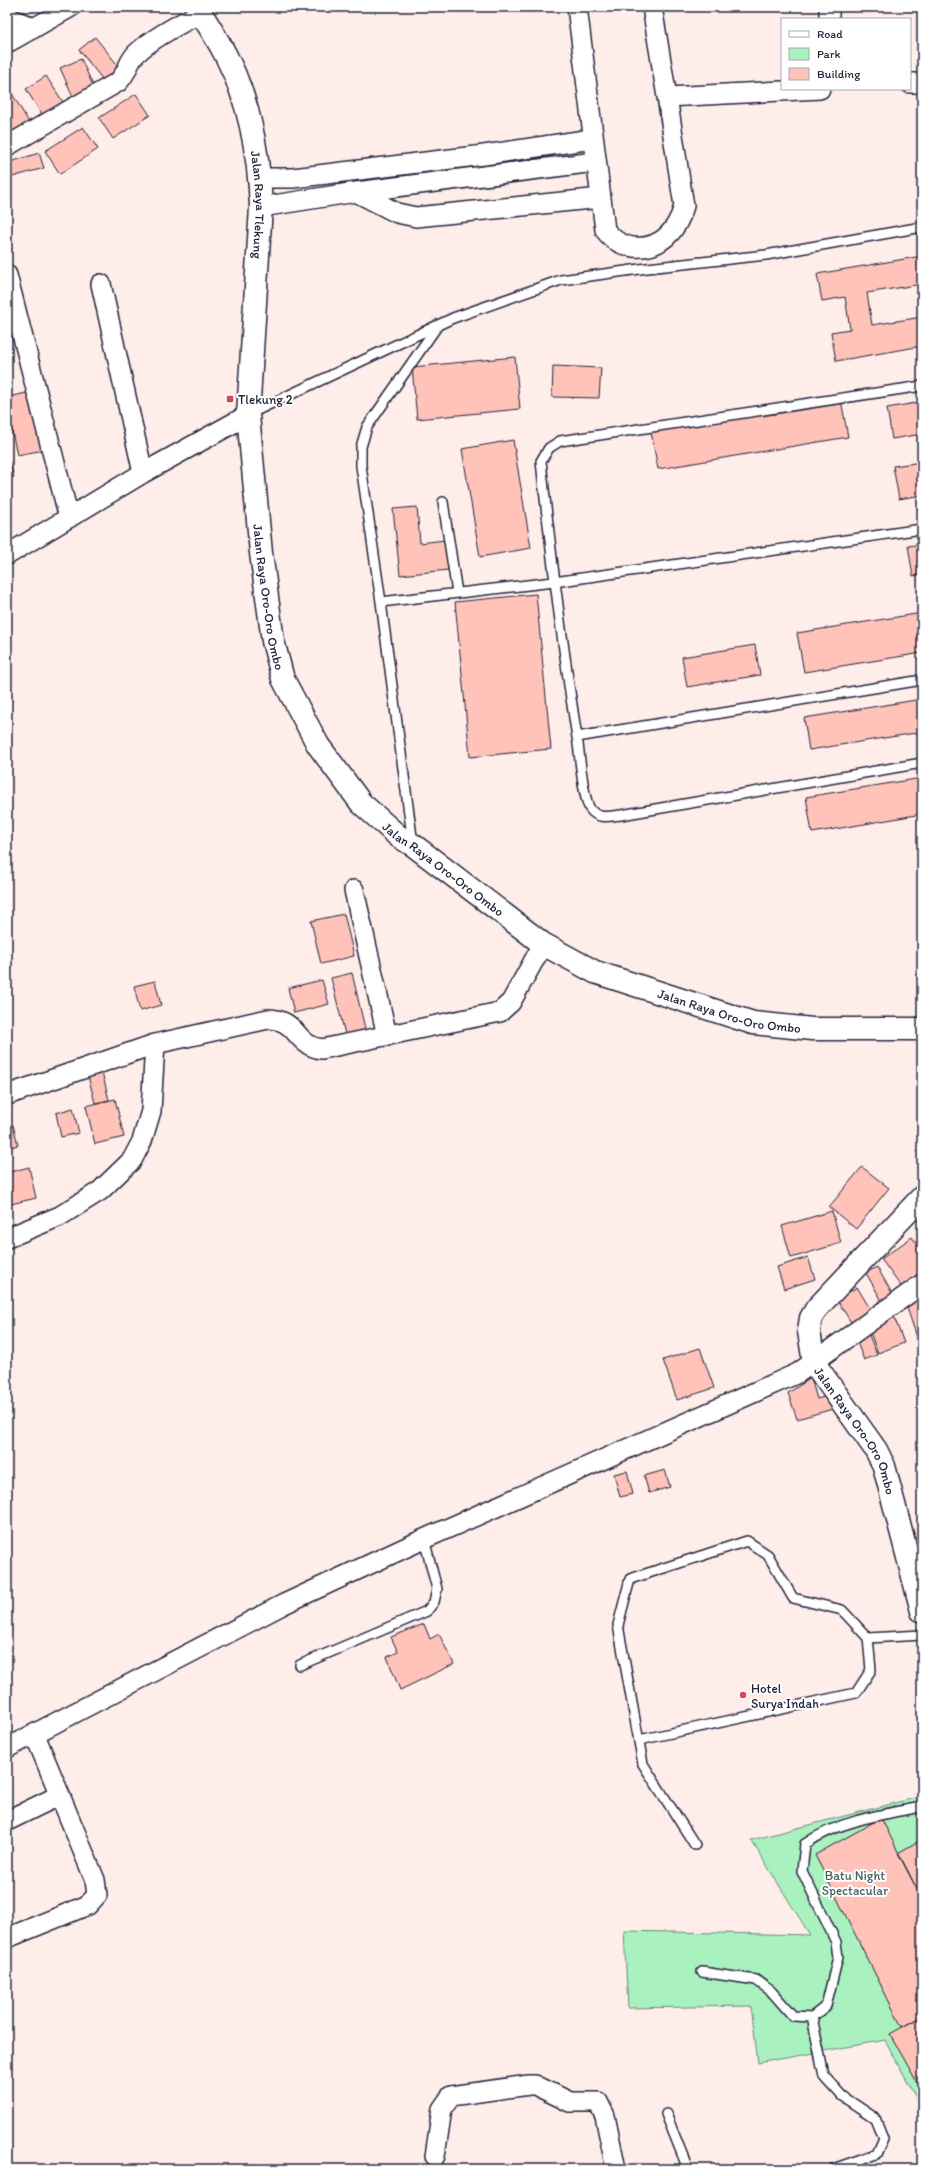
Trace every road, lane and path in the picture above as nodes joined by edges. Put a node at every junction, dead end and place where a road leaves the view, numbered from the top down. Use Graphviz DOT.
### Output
graph roads {
  1 [pos="70,7"];
  2 [pos="577,7"];
  3 [pos="652,7"];
  4 [pos="829,7"];
  5 [pos="199,10"];
  6 [pos="7,17"];
  7 [pos="829,18"];
  8 [pos="34,28"];
  9 [pos="7,43"];
  10 [pos="911,83"];
  11 [pos="922,83"];
  12 [pos="801,90"];
  13 [pos="667,97"];
  14 [pos="592,139"];
  15 [pos="7,146"];
  16 [pos="595,162"];
  17 [pos="260,178"];
  18 [pos="356,192"];
  19 [pos="600,198"];
  20 [pos="261,207"];
  21 [pos="922,227"];
  22 [pos="7,276"];
  23 [pos="101,284"];
  24 [pos="438,325"];
  25 [pos="922,386"];
  26 [pos="248,415"];
  27 [pos="143,473"];
  28 [pos="443,502"];
  29 [pos="69,518"];
  30 [pos="922,529"];
  31 [pos="7,555"];
  32 [pos="554,582"];
  33 [pos="458,593"];
  34 [pos="381,602"];
  35 [pos="922,680"];
  36 [pos="577,738"];
  37 [pos="922,762"];
  38 [pos="413,845"];
  39 [pos="354,890"];
  40 [pos="543,944"];
  41 [pos="922,1029"];
  42 [pos="387,1036"];
  43 [pos="155,1044"];
  44 [pos="7,1095"];
  45 [pos="922,1197"];
  46 [pos="7,1238"];
  47 [pos="922,1284"];
  48 [pos="814,1363"];
  49 [pos="424,1539"];
  50 [pos="922,1611"];
  51 [pos="922,1635"];
  52 [pos="868,1638"];
  53 [pos="300,1666"];
  54 [pos="35,1735"];
  55 [pos="638,1740"];
  56 [pos="7,1748"];
  57 [pos="60,1795"];
  58 [pos="922,1807"];
  59 [pos="7,1821"];
  60 [pos="695,1845"];
  61 [pos="7,1938"];
  62 [pos="702,1972"];
  63 [pos="812,2017"];
  64 [pos="666,2114"];
  65 [pos="435,2156"];
  66 [pos="616,2169"];
  67 [pos="688,2169"];
  68 [pos="833,2169"];
  1 -- 8 [label="street"];
  2 -- 14 [label="street"];
  3 -- 13 [label="street"];
  4 -- 7 [label="street"];
  5 -- 15 [label="street"];
  5 -- 17 [label="main road, Jalan Raya Tlekung"];
  6 -- 8 [label="street"];
  8 -- 9 [label="street"];
  10 -- 11 [label="street"];
  12 -- 13 [label="street"];
  13 -- 19 [label="street"];
  14 -- 16 [label="street"];
  14 -- 17 [label="street"];
  16 -- 18 [label="street"];
  16 -- 19 [label="street"];
  17 -- 20 [label="main road, Jalan Raya Tlekung"];
  18 -- 19 [label="street"];
  18 -- 20 [label="street"];
  20 -- 26 [label="main road, Jalan Raya Tlekung"];
  21 -- 24 [label="lane"];
  22 -- 29 [label="street"];
  23 -- 27 [label="street"];
  24 -- 26 [label="lane"];
  24 -- 34 [label="lane"];
  25 -- 32 [label="lane"];
  26 -- 27 [label="street"];
  26 -- 38 [label="main road, Jalan Raya Oro-Oro Ombo"];
  27 -- 29 [label="street"];
  28 -- 33 [label="lane"];
  29 -- 31 [label="street"];
  30 -- 32 [label="lane"];
  32 -- 33 [label="lane"];
  32 -- 36 [label="lane"];
  33 -- 34 [label="lane"];
  34 -- 38 [label="lane"];
  35 -- 36 [label="lane"];
  36 -- 37 [label="lane"];
  38 -- 40 [label="main road, Jalan Raya Oro-Oro Ombo"];
  39 -- 42 [label="street"];
  40 -- 41 [label="main road, Jalan Raya Oro-Oro Ombo"];
  40 -- 42 [label="street"];
  42 -- 43 [label="street"];
  43 -- 44 [label="street"];
  43 -- 46 [label="street"];
  45 -- 48 [label="main road, Jalan Raya Oro-Oro Ombo"];
  47 -- 48 [label="street"];
  48 -- 49 [label="street"];
  48 -- 50 [label="main road, Jalan Raya Oro-Oro Ombo"];
  49 -- 53 [label="lane"];
  49 -- 54 [label="street"];
  51 -- 52 [label="lane"];
  52 -- 55 [label="lane"];
  52 -- 55 [label="lane"];
  54 -- 56 [label="street"];
  54 -- 57 [label="street"];
  55 -- 60 [label="lane"];
  57 -- 59 [label="street"];
  57 -- 61 [label="street"];
  58 -- 63 [label="lane"];
  62 -- 63 [label="lane"];
  63 -- 68 [label="lane"];
  64 -- 67 [label="lane"];
  65 -- 66 [label="street"];
}
